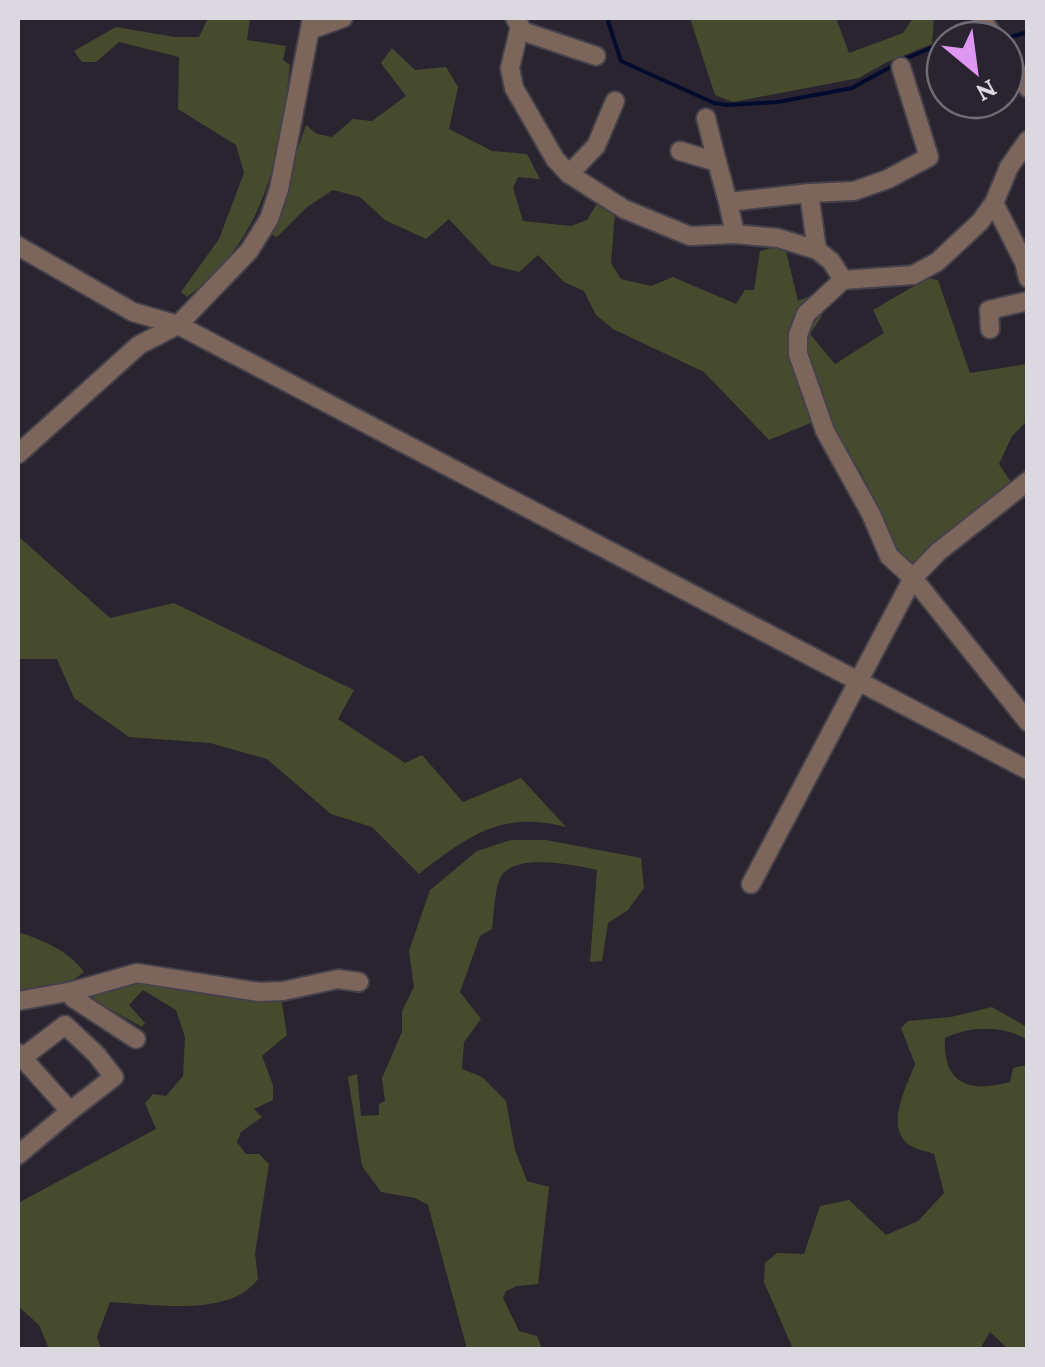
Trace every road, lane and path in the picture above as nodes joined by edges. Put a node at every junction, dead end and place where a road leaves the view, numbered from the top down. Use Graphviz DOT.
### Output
graph roads {
  1 [pos="343,18"];
  2 [pos="311,24"];
  3 [pos="517,24"];
  4 [pos="596,56"];
  5 [pos="902,67"];
  6 [pos="615,101"];
  7 [pos="706,118"];
  8 [pos="1028,140"];
  9 [pos="680,151"];
  10 [pos="717,162"];
  11 [pos="570,174"];
  12 [pos="808,194"];
  13 [pos="728,202"];
  14 [pos="994,203"];
  15 [pos="735,234"];
  16 [pos="18,246"];
  17 [pos="817,250"];
  18 [pos="1028,278"];
  19 [pos="842,280"];
  20 [pos="1028,300"];
  21 [pos="178,324"];
  22 [pos="990,329"];
  23 [pos="18,454"];
  24 [pos="1024,492"];
  25 [pos="913,578"];
  26 [pos="858,680"];
  27 [pos="1028,722"];
  28 [pos="1028,770"];
  29 [pos="751,884"];
  30 [pos="359,982"];
  31 [pos="73,994"];
  32 [pos="18,1001"];
  33 [pos="65,1025"];
  34 [pos="136,1039"];
  35 [pos="20,1056"];
  36 [pos="70,1111"];
  37 [pos="18,1155"];
  1 -- 2 [label="street"];
  2 -- 21 [label="street"];
  3 -- 4 [label="street"];
  3 -- 11 [label="street"];
  5 -- 12 [label="street"];
  6 -- 11 [label="street"];
  7 -- 10 [label="street"];
  8 -- 14 [label="street"];
  9 -- 10 [label="street"];
  10 -- 13 [label="street"];
  11 -- 15 [label="street"];
  12 -- 13 [label="street"];
  12 -- 17 [label="street"];
  13 -- 15 [label="street"];
  14 -- 18 [label="street"];
  14 -- 19 [label="street"];
  15 -- 17 [label="street"];
  16 -- 21 [label="street"];
  17 -- 19 [label="street"];
  19 -- 25 [label="street"];
  20 -- 22 [label="street"];
  21 -- 23 [label="street"];
  21 -- 26 [label="street"];
  24 -- 25 [label="street"];
  25 -- 26 [label="street"];
  25 -- 27 [label="street"];
  26 -- 28 [label="street"];
  26 -- 29 [label="street"];
  30 -- 31 [label="street"];
  31 -- 32 [label="street"];
  31 -- 33 [label="street"];
  31 -- 34 [label="street"];
  33 -- 35 [label="street"];
  33 -- 36 [label="street"];
  35 -- 36 [label="street"];
  36 -- 37 [label="street"];
}
